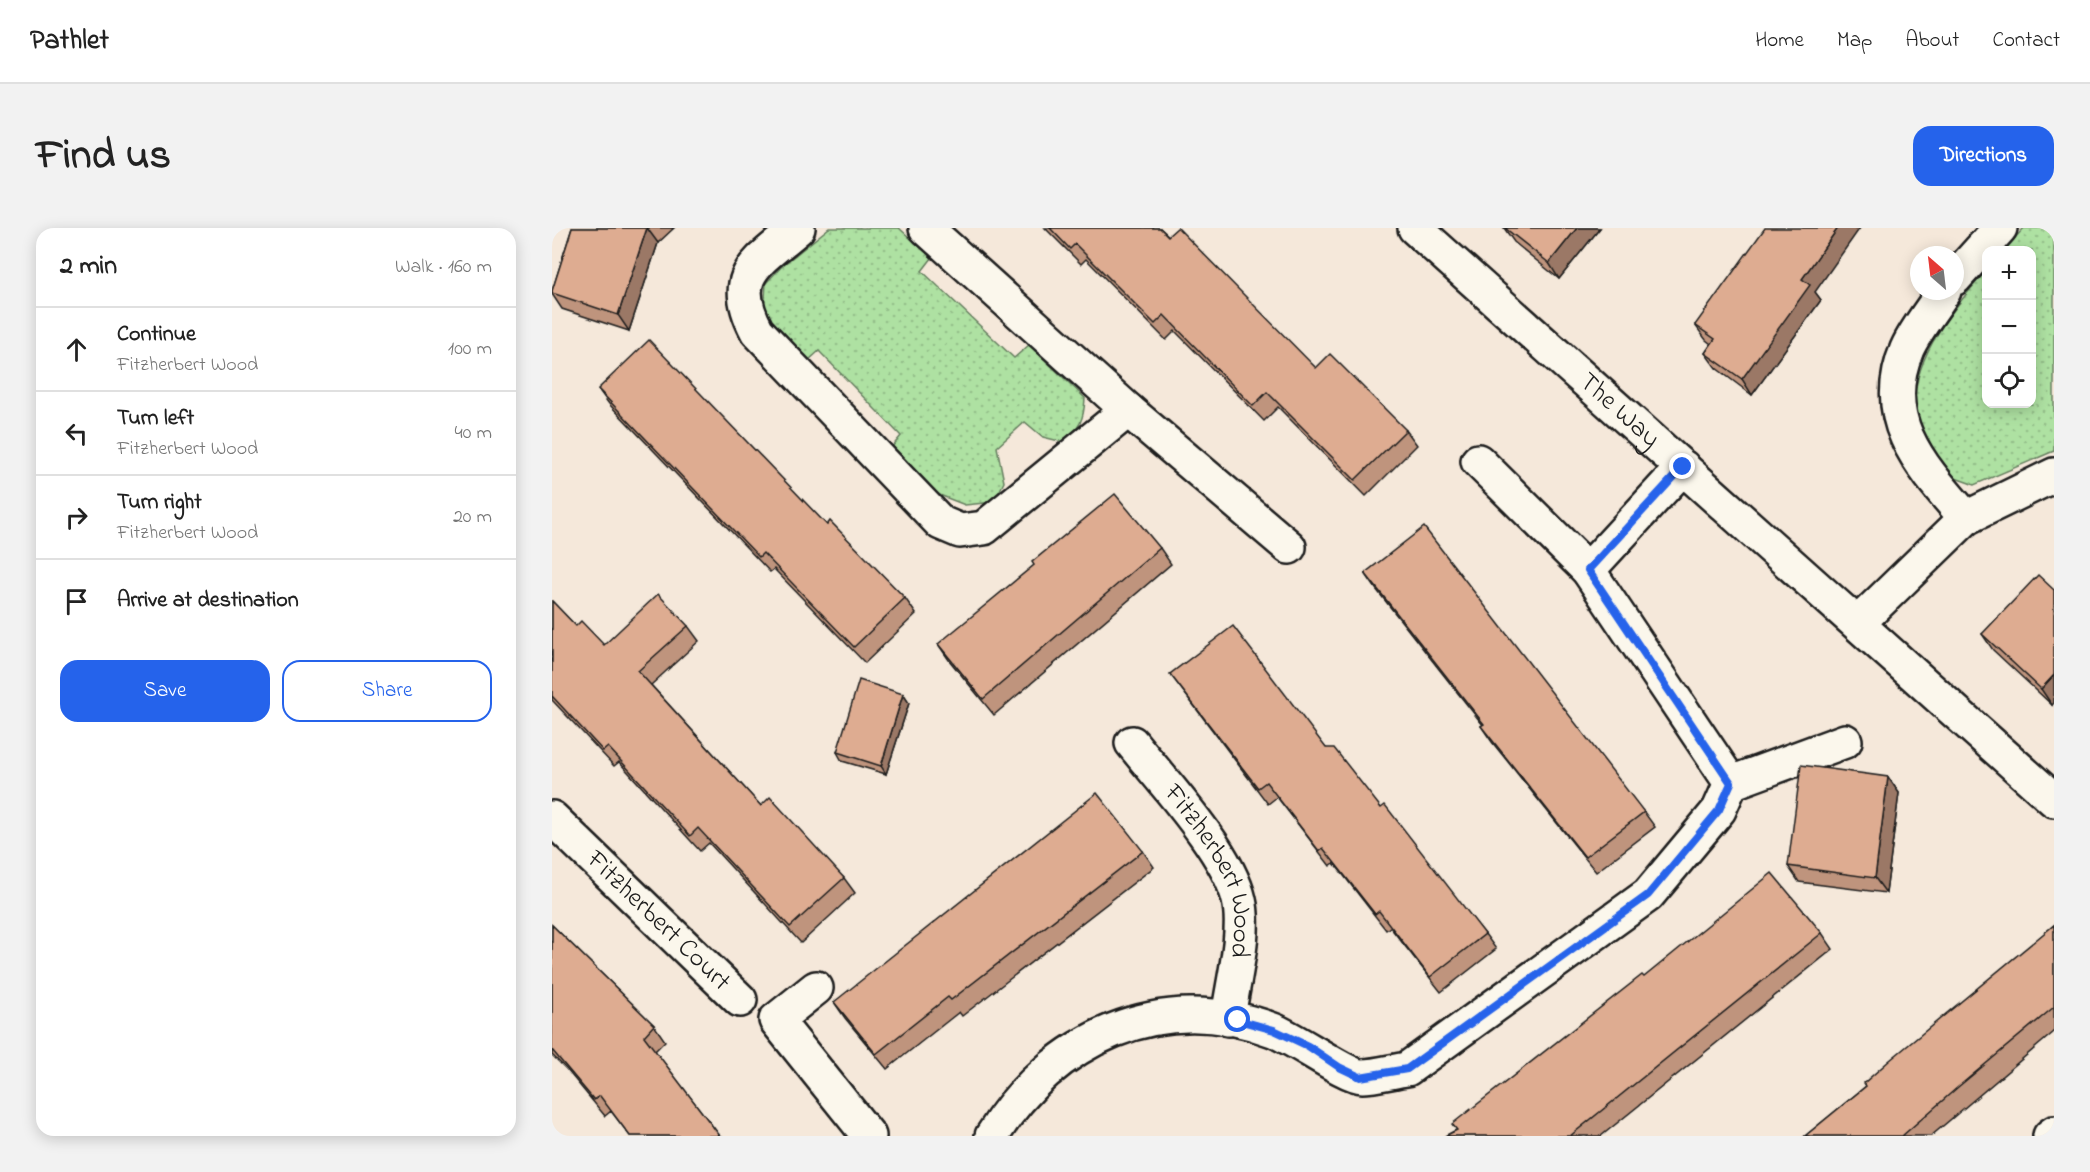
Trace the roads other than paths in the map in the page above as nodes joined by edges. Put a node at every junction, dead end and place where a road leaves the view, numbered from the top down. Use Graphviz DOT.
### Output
graph roads {
  1 [pos="798,228"];
  2 [pos="926,228"];
  3 [pos="1415,228"];
  4 [pos="2000,228"];
  5 [pos="1964,268"];
  6 [pos="1938,300"];
  7 [pos="1128,410"];
  8 [pos="1478,461"];
  9 [pos="1683,467"];
  10 [pos="2054,475"];
  11 [pos="1966,518"];
  12 [pos="1289,547"];
  13 [pos="1588,570"];
  14 [pos="1858,623"];
  15 [pos="1845,741"];
  16 [pos="1132,743"];
  17 [pos="1731,783"];
  18 [pos="2054,800"];
  19 [pos="552,818"];
  20 [pos="816,988"];
  21 [pos="740,1000"];
  22 [pos="1228,1019"];
  23 [pos="2054,1133"];
  24 [pos="869,1136"];
  25 [pos="992,1136"];
  26 [pos="2050,1136"];
  1 -- 7 [label="street"];
  2 -- 7 [label="street"];
  3 -- 9 [label="street, The Way"];
  4 -- 5 [label="street"];
  6 -- 11 [label="street"];
  7 -- 12 [label="street"];
  8 -- 13 [label="street"];
  9 -- 13 [label="street"];
  9 -- 14 [label="street, The Way"];
  10 -- 11 [label="street"];
  11 -- 14 [label="street"];
  13 -- 17 [label="street"];
  14 -- 18 [label="street, The Way"];
  15 -- 17 [label="street"];
  16 -- 22 [label="street, Fitzherbert Wood"];
  17 -- 22 [label="street"];
  19 -- 21 [label="street, Fitzherbert Court"];
  20 -- 24 [label="street"];
  22 -- 25 [label="street"];
  23 -- 26 [label="street"];
}
